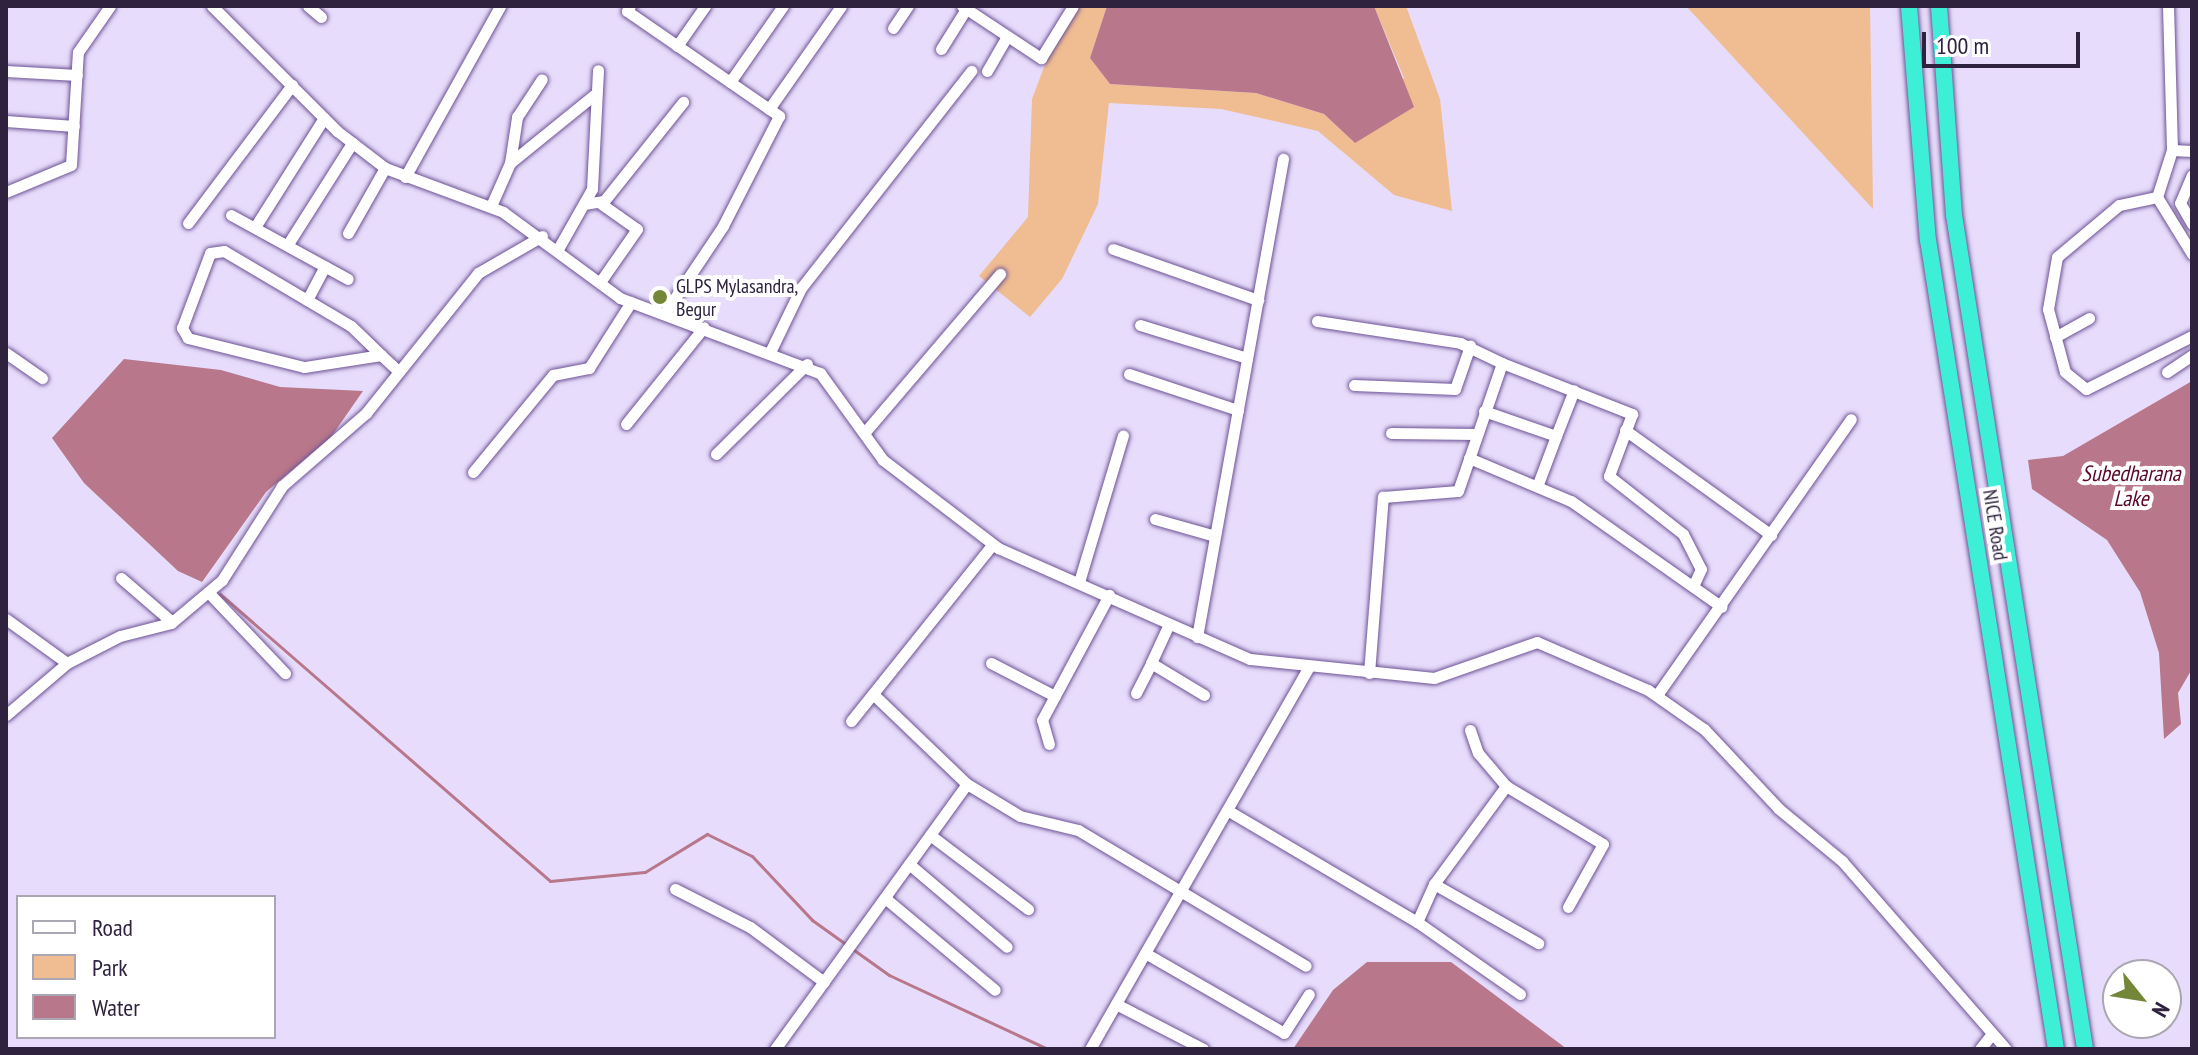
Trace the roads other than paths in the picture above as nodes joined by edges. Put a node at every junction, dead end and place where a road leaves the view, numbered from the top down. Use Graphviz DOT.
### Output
graph roads {
  1 [pos="110,6"];
  2 [pos="212,6"];
  3 [pos="308,6"];
  4 [pos="500,6"];
  5 [pos="705,6"];
  6 [pos="783,6"];
  7 [pos="841,6"];
  8 [pos="908,6"];
  9 [pos="1073,6"];
  10 [pos="1909,6"];
  11 [pos="1939,6"];
  12 [pos="2168,6"];
  13 [pos="964,7"];
  14 [pos="626,8"];
  15 [pos="321,17"];
  16 [pos="893,28"];
  17 [pos="1007,37"];
  18 [pos="677,46"];
  19 [pos="941,49"];
  20 [pos="598,70"];
  21 [pos="6,71"];
  22 [pos="971,71"];
  23 [pos="987,71"];
  24 [pos="77,75"];
  25 [pos="542,79"];
  26 [pos="730,82"];
  27 [pos="292,85"];
  28 [pos="594,95"];
  29 [pos="683,102"];
  30 [pos="769,109"];
  31 [pos="324,118"];
  32 [pos="6,121"];
  33 [pos="74,126"];
  34 [pos="352,143"];
  35 [pos="2172,150"];
  36 [pos="2192,151"];
  37 [pos="1283,159"];
  38 [pos="510,163"];
  39 [pos="385,168"];
  40 [pos="2192,175"];
  41 [pos="405,177"];
  42 [pos="6,180"];
  43 [pos="28,183"];
  44 [pos="6,192"];
  45 [pos="2157,197"];
  46 [pos="600,203"];
  47 [pos="584,204"];
  48 [pos="491,206"];
  49 [pos="231,215"];
  50 [pos="188,223"];
  51 [pos="2192,224"];
  52 [pos="255,227"];
  53 [pos="348,233"];
  54 [pos="542,236"];
  55 [pos="288,244"];
  56 [pos="558,249"];
  57 [pos="1113,249"];
  58 [pos="2192,254"];
  59 [pos="325,266"];
  60 [pos="1000,274"];
  61 [pos="348,279"];
  62 [pos="600,282"];
  63 [pos="307,300"];
  64 [pos="1258,300"];
  65 [pos="631,302"];
  66 [pos="664,314"];
  67 [pos="2089,318"];
  68 [pos="1317,321"];
  69 [pos="1140,325"];
  70 [pos="704,327"];
  71 [pos="2192,336"];
  72 [pos="2055,337"];
  73 [pos="1470,346"];
  74 [pos="771,350"];
  75 [pos="6,353"];
  76 [pos="381,355"];
  77 [pos="2192,355"];
  78 [pos="1247,358"];
  79 [pos="1502,363"];
  80 [pos="807,364"];
  81 [pos="396,369"];
  82 [pos="2167,372"];
  83 [pos="1129,374"];
  84 [pos="42,378"];
  85 [pos="1354,385"];
  86 [pos="1574,390"];
  87 [pos="1238,410"];
  88 [pos="1484,411"];
  89 [pos="1851,419"];
  90 [pos="626,424"];
  91 [pos="1625,430"];
  92 [pos="865,432"];
  93 [pos="1391,433"];
  94 [pos="1476,434"];
  95 [pos="1123,435"];
  96 [pos="1556,436"];
  97 [pos="716,454"];
  98 [pos="1469,458"];
  99 [pos="473,472"];
  100 [pos="1538,484"];
  101 [pos="1155,519"];
  102 [pos="1771,535"];
  103 [pos="1215,536"];
  104 [pos="992,545"];
  105 [pos="121,578"];
  106 [pos="1079,582"];
  107 [pos="1693,586"];
  108 [pos="208,592"];
  109 [pos="1109,595"];
  110 [pos="1722,607"];
  111 [pos="6,619"];
  112 [pos="172,622"];
  113 [pos="1169,624"];
  114 [pos="1197,637"];
  115 [pos="67,663"];
  116 [pos="991,663"];
  117 [pos="1151,663"];
  118 [pos="1309,666"];
  119 [pos="285,673"];
  120 [pos="1369,673"];
  121 [pos="1136,693"];
  122 [pos="873,694"];
  123 [pos="1204,695"];
  124 [pos="1657,695"];
  125 [pos="1055,696"];
  126 [pos="6,715"];
  127 [pos="851,721"];
  128 [pos="1470,730"];
  129 [pos="1049,744"];
  130 [pos="967,784"];
  131 [pos="1506,786"];
  132 [pos="1227,810"];
  133 [pos="930,835"];
  134 [pos="909,864"];
  135 [pos="1434,884"];
  136 [pos="675,889"];
  137 [pos="1179,893"];
  138 [pos="885,898"];
  139 [pos="1568,907"];
  140 [pos="1028,909"];
  141 [pos="1417,922"];
  142 [pos="1538,943"];
  143 [pos="1007,947"];
  144 [pos="1145,953"];
  145 [pos="1306,966"];
  146 [pos="824,982"];
  147 [pos="995,990"];
  148 [pos="1309,994"];
  149 [pos="1520,994"];
  150 [pos="1116,1004"];
  151 [pos="1991,1035"];
  152 [pos="1095,1047"];
  153 [pos="775,1049"];
  154 [pos="1203,1049"];
  155 [pos="1980,1049"];
  156 [pos="2006,1049"];
  157 [pos="2056,1049"];
  158 [pos="2085,1049"];
  1 -- 24 [label="street"];
  2 -- 27 [label="street"];
  3 -- 15 [label="street"];
  4 -- 41 [label="street"];
  5 -- 18 [label="street"];
  6 -- 26 [label="street"];
  7 -- 30 [label="street"];
  8 -- 16 [label="street"];
  9 -- 17 [label="street"];
  10 -- 157 [label="highway, NICE Road"];
  11 -- 158 [label="highway, NICE Road"];
  12 -- 35 [label="street"];
  13 -- 17 [label="street"];
  13 -- 19 [label="street"];
  14 -- 18 [label="street"];
  17 -- 23 [label="street"];
  18 -- 26 [label="street"];
  20 -- 28 [label="street"];
  21 -- 24 [label="street"];
  22 -- 74 [label="street"];
  24 -- 33 [label="street"];
  25 -- 38 [label="street"];
  26 -- 30 [label="street"];
  27 -- 31 [label="street"];
  27 -- 50 [label="street"];
  28 -- 38 [label="street"];
  28 -- 47 [label="street"];
  29 -- 46 [label="street"];
  30 -- 66 [label="street"];
  31 -- 34 [label="street"];
  31 -- 52 [label="street"];
  32 -- 33 [label="street"];
  33 -- 43 [label="street"];
  34 -- 39 [label="street"];
  34 -- 55 [label="street"];
  35 -- 36 [label="street"];
  35 -- 45 [label="street"];
  37 -- 64 [label="street"];
  38 -- 48 [label="street"];
  39 -- 41 [label="street"];
  39 -- 53 [label="street"];
  40 -- 51 [label="street"];
  41 -- 48 [label="street"];
  42 -- 43 [label="street"];
  43 -- 44 [label="street"];
  45 -- 58 [label="street"];
  45 -- 72 [label="street"];
  46 -- 47 [label="street"];
  46 -- 62 [label="street"];
  47 -- 56 [label="street"];
  48 -- 54 [label="street"];
  49 -- 52 [label="street"];
  52 -- 55 [label="street"];
  54 -- 56 [label="street"];
  54 -- 81 [label="street"];
  55 -- 59 [label="street"];
  56 -- 62 [label="street"];
  57 -- 64 [label="street"];
  59 -- 61 [label="street"];
  59 -- 63 [label="street"];
  60 -- 92 [label="street"];
  62 -- 65 [label="street"];
  63 -- 76 [label="street"];
  63 -- 76 [label="street"];
  64 -- 78 [label="street"];
  65 -- 66 [label="street"];
  65 -- 99 [label="street"];
  66 -- 70 [label="street"];
  67 -- 72 [label="street"];
  68 -- 73 [label="street"];
  69 -- 78 [label="street"];
  70 -- 74 [label="street"];
  70 -- 90 [label="street"];
  71 -- 72 [label="street"];
  73 -- 79 [label="street"];
  73 -- 85 [label="street"];
  74 -- 80 [label="street"];
  75 -- 84 [label="street"];
  76 -- 81 [label="street"];
  77 -- 82 [label="street"];
  78 -- 87 [label="street"];
  79 -- 86 [label="street"];
  79 -- 88 [label="street"];
  80 -- 92 [label="street"];
  80 -- 97 [label="street"];
  81 -- 108 [label="street"];
  83 -- 87 [label="street"];
  86 -- 91 [label="street"];
  86 -- 96 [label="street"];
  87 -- 103 [label="street"];
  88 -- 94 [label="street"];
  88 -- 96 [label="street"];
  89 -- 102 [label="street"];
  91 -- 102 [label="street"];
  91 -- 107 [label="street"];
  92 -- 104 [label="street"];
  93 -- 94 [label="street"];
  94 -- 98 [label="street"];
  95 -- 106 [label="street"];
  96 -- 100 [label="street"];
  98 -- 100 [label="street"];
  98 -- 120 [label="street"];
  100 -- 107 [label="street"];
  101 -- 103 [label="street"];
  102 -- 110 [label="street"];
  103 -- 114 [label="street"];
  104 -- 106 [label="street"];
  104 -- 122 [label="street"];
  105 -- 112 [label="street"];
  106 -- 109 [label="street"];
  107 -- 110 [label="street"];
  108 -- 112 [label="street"];
  108 -- 119 [label="street"];
  109 -- 113 [label="street"];
  109 -- 125 [label="street"];
  110 -- 124 [label="street"];
  111 -- 115 [label="street"];
  112 -- 115 [label="street"];
  113 -- 114 [label="street"];
  113 -- 117 [label="street"];
  114 -- 118 [label="street"];
  115 -- 126 [label="street"];
  116 -- 125 [label="street"];
  117 -- 121 [label="street"];
  117 -- 123 [label="street"];
  118 -- 120 [label="street"];
  118 -- 132 [label="street"];
  120 -- 124 [label="street"];
  122 -- 127 [label="street"];
  122 -- 130 [label="street"];
  124 -- 151 [label="street"];
  125 -- 129 [label="street"];
  128 -- 131 [label="street"];
  130 -- 133 [label="street"];
  130 -- 137 [label="street"];
  131 -- 135 [label="street"];
  131 -- 139 [label="street"];
  132 -- 137 [label="street"];
  132 -- 141 [label="street"];
  133 -- 134 [label="street"];
  133 -- 140 [label="street"];
  134 -- 138 [label="street"];
  134 -- 143 [label="street"];
  135 -- 141 [label="street"];
  135 -- 142 [label="street"];
  136 -- 146 [label="street"];
  137 -- 144 [label="street"];
  137 -- 145 [label="street"];
  138 -- 146 [label="street"];
  138 -- 147 [label="street"];
  141 -- 149 [label="street"];
  144 -- 148 [label="street"];
  144 -- 150 [label="street"];
  146 -- 153 [label="street"];
  150 -- 152 [label="street"];
  150 -- 154 [label="street"];
  151 -- 155 [label="street"];
  151 -- 156 [label="street"];
}
